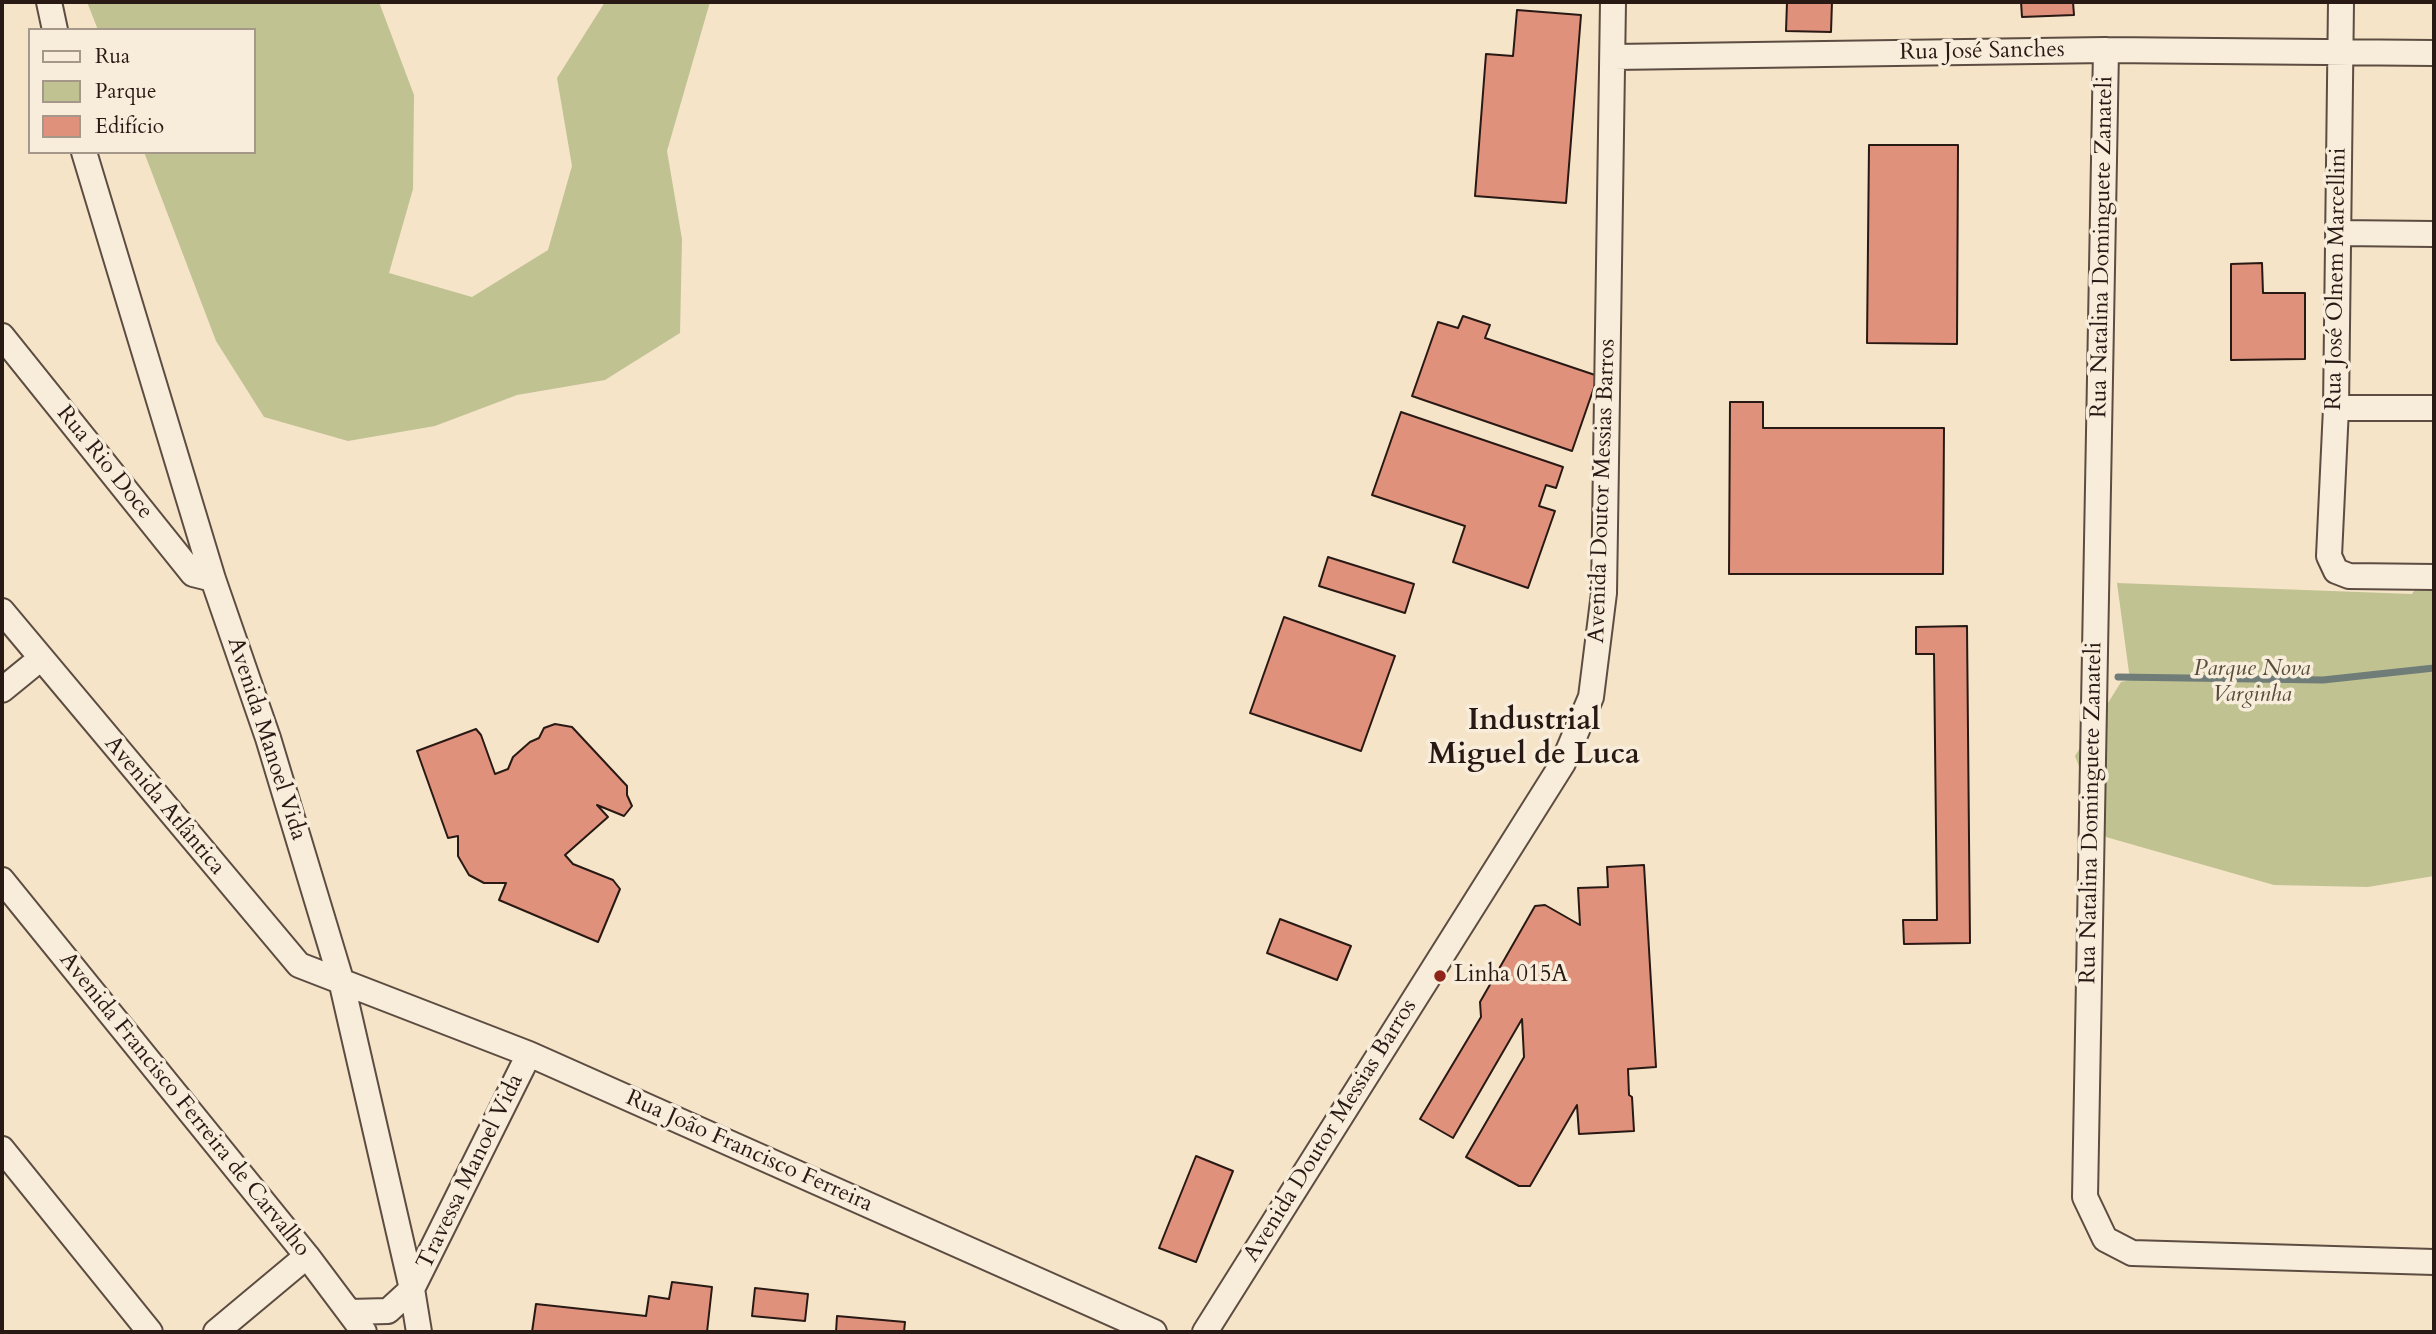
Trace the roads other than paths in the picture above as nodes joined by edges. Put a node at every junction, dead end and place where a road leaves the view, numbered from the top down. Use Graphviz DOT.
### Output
graph roads {
  1 [pos="49,2"];
  2 [pos="1613,2"];
  3 [pos="2341,2"];
  4 [pos="55,28"];
  5 [pos="2106,50"];
  6 [pos="2340,52"];
  7 [pos="2434,52"];
  8 [pos="1614,57"];
  9 [pos="85,154"];
  10 [pos="2338,233"];
  11 [pos="2434,234"];
  12 [pos="2,336"];
  13 [pos="2336,408"];
  14 [pos="2434,408"];
  15 [pos="2434,577"];
  16 [pos="213,579"];
  17 [pos="2,611"];
  18 [pos="40,659"];
  19 [pos="2,690"];
  20 [pos="2,880"];
  21 [pos="341,980"];
  22 [pos="529,1054"];
  23 [pos="2,1149"];
  24 [pos="307,1256"];
  25 [pos="2434,1262"];
  26 [pos="412,1289"];
  27 [pos="349,1312"];
  28 [pos="150,1332"];
  29 [pos="216,1332"];
  30 [pos="364,1332"];
  31 [pos="419,1332"];
  32 [pos="1154,1332"];
  33 [pos="1205,1332"];
  1 -- 4 [label="street"];
  2 -- 8 [label="street, Avenida Doutor Messias Barros"];
  3 -- 6 [label="street, Rua José Olnem Marcellini"];
  5 -- 6 [label="street, Rua José Sanches"];
  5 -- 8 [label="street, Rua José Sanches"];
  5 -- 25 [label="street, Rua Natalina Dominguete Zanateli"];
  6 -- 7 [label="street, Rua José Sanches"];
  6 -- 10 [label="street, Rua José Olnem Marcellini"];
  8 -- 33 [label="street, Avenida Doutor Messias Barros"];
  9 -- 16 [label="street, Avenida Manoel Vida"];
  10 -- 11 [label="street"];
  10 -- 13 [label="street, Rua José Olnem Marcellini"];
  12 -- 16 [label="street, Rua Rio Doce"];
  13 -- 14 [label="street"];
  13 -- 15 [label="street, Rua José Olnem Marcellini"];
  16 -- 21 [label="street, Avenida Manoel Vida"];
  17 -- 18 [label="street, Avenida Atlântica"];
  18 -- 19 [label="street"];
  18 -- 21 [label="street, Avenida Atlântica"];
  20 -- 24 [label="street, Avenida Francisco Ferreira de Carvalho"];
  21 -- 22 [label="street, Rua João Francisco Ferreira"];
  21 -- 26 [label="street, Avenida Manoel Vida"];
  22 -- 26 [label="street, Travessa Manoel Vida"];
  22 -- 32 [label="street, Rua João Francisco Ferreira"];
  23 -- 28 [label="street"];
  24 -- 27 [label="street, Avenida Francisco Ferreira de Carvalho"];
  24 -- 29 [label="street"];
  26 -- 27 [label="street"];
  26 -- 31 [label="street, Avenida Manoel Vida"];
  27 -- 30 [label="street, Avenida Francisco Ferreira de Carvalho"];
}
